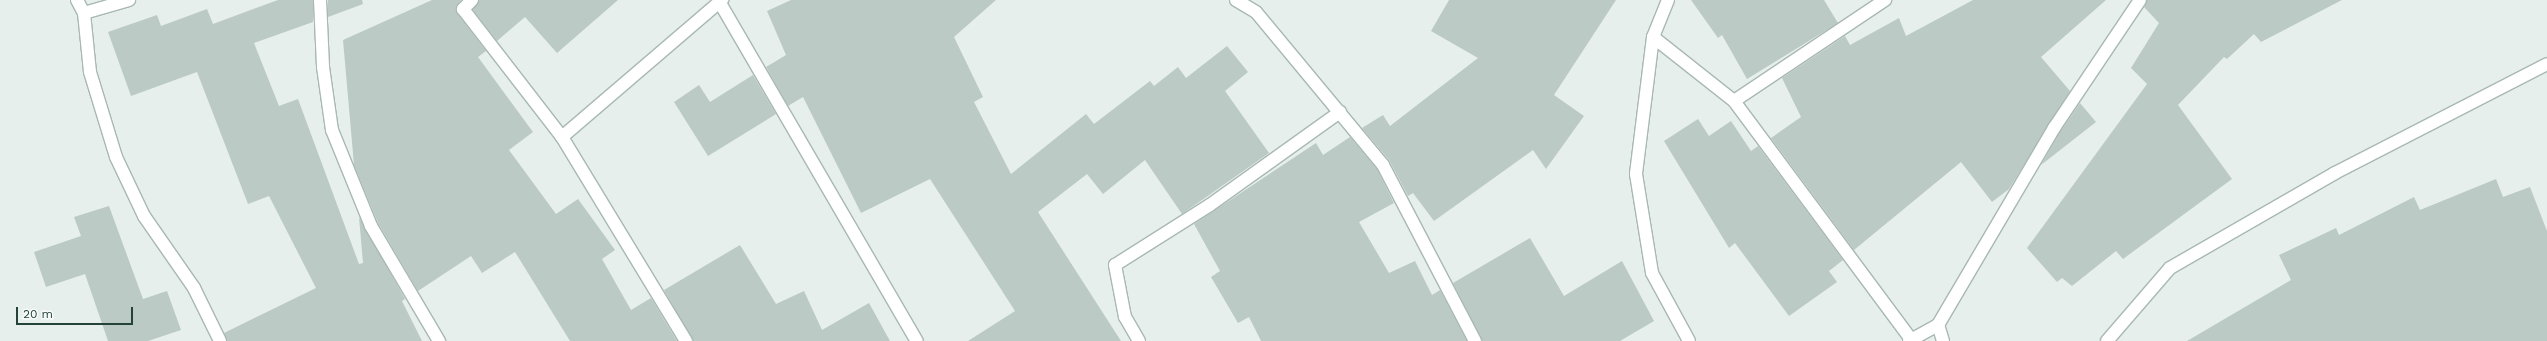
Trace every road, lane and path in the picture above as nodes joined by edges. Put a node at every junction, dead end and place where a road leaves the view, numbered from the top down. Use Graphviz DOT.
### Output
graph roads {
  1 [pos="77,0"];
  2 [pos="129,0"];
  3 [pos="320,0"];
  4 [pos="472,0"];
  5 [pos="1236,0"];
  6 [pos="1668,0"];
  7 [pos="1884,0"];
  8 [pos="2140,0"];
  9 [pos="721,1"];
  10 [pos="84,13"];
  11 [pos="1653,37"];
  12 [pos="2547,64"];
  13 [pos="1734,101"];
  14 [pos="1340,112"];
  15 [pos="562,137"];
  16 [pos="1938,325"];
  17 [pos="1910,340"];
  18 [pos="220,341"];
  19 [pos="439,341"];
  20 [pos="686,341"];
  21 [pos="917,341"];
  22 [pos="1139,341"];
  23 [pos="1475,341"];
  24 [pos="1689,341"];
  25 [pos="1943,341"];
  26 [pos="2107,341"];
  1 -- 10 [label="street"];
  2 -- 10 [label="street"];
  3 -- 19 [label="street"];
  4 -- 15 [label="street"];
  5 -- 14 [label="street"];
  6 -- 11 [label="street"];
  7 -- 13 [label="street"];
  8 -- 16 [label="street"];
  9 -- 15 [label="street"];
  9 -- 21 [label="street"];
  10 -- 18 [label="street"];
  11 -- 13 [label="street"];
  11 -- 24 [label="street"];
  12 -- 26 [label="street"];
  13 -- 17 [label="street"];
  14 -- 22 [label="street"];
  14 -- 23 [label="street"];
  15 -- 20 [label="street"];
  16 -- 17 [label="street"];
  16 -- 25 [label="street"];
}
